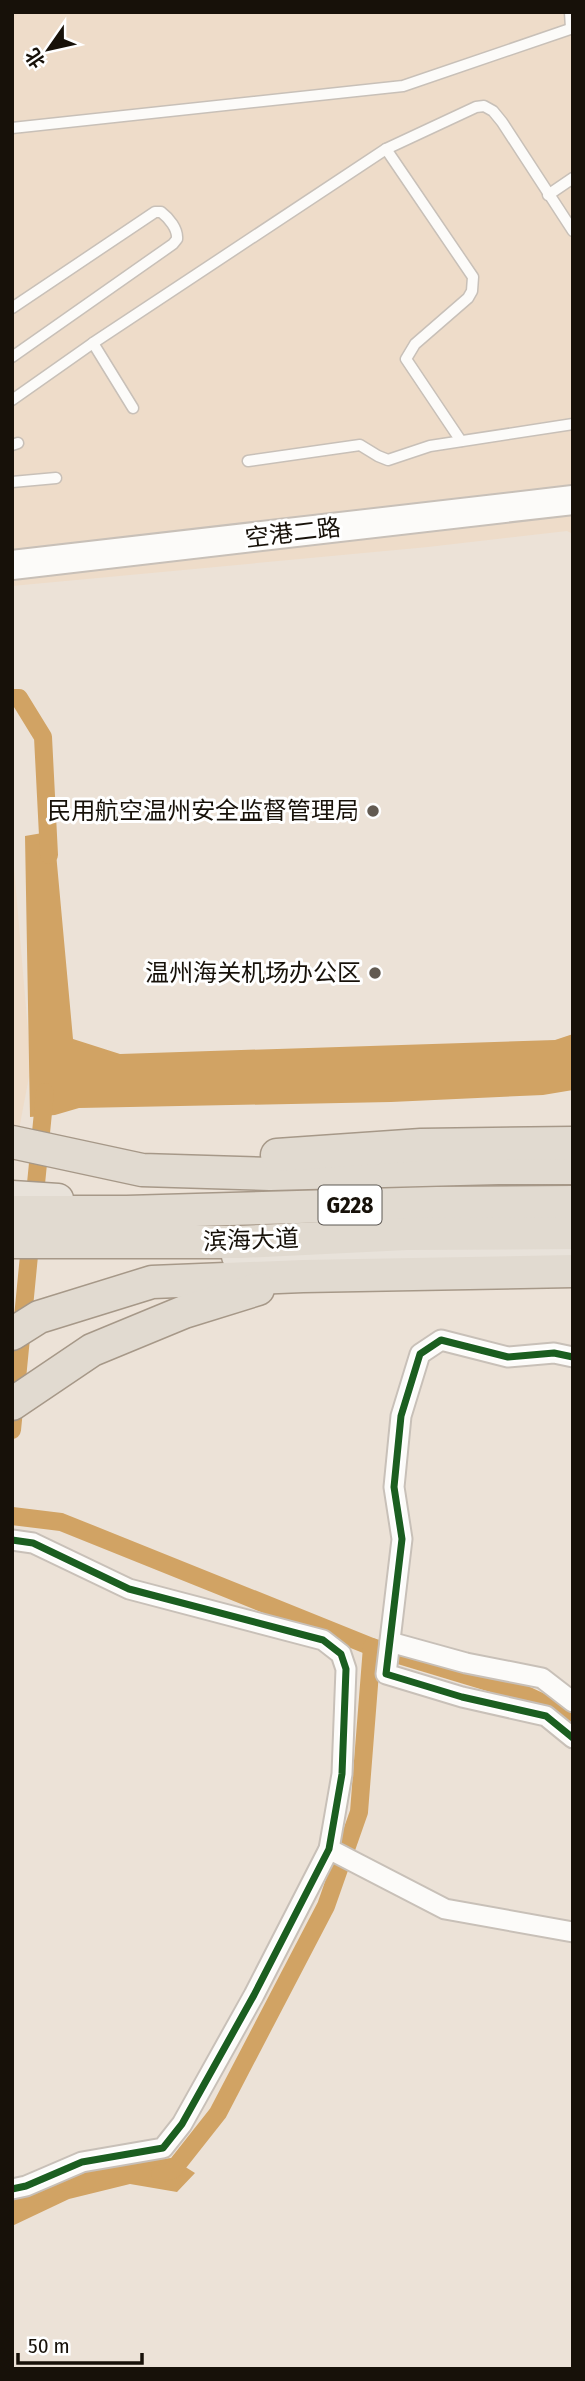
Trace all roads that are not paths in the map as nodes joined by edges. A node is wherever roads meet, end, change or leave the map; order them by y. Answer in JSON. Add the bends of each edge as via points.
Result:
{"nodes":[{"id":1,"x":570,"y":12,"type":"edge"},
{"id":2,"x":572,"y":28,"type":"edge"},
{"id":3,"x":12,"y":128,"type":"edge"},
{"id":4,"x":386,"y":149,"type":"junction"},
{"id":5,"x":573,"y":178,"type":"edge"},
{"id":6,"x":548,"y":195,"type":"junction"},
{"id":7,"x":573,"y":231,"type":"edge"},
{"id":8,"x":12,"y":308,"type":"edge"},
{"id":9,"x":93,"y":343,"type":"junction"},
{"id":10,"x":12,"y":357,"type":"edge"},
{"id":11,"x":12,"y":400,"type":"edge"},
{"id":12,"x":133,"y":408,"type":"dead end"},
{"id":13,"x":573,"y":424,"type":"edge"},
{"id":14,"x":461,"y":441,"type":"junction"},
{"id":15,"x":248,"y":461,"type":"dead end"},
{"id":16,"x":56,"y":478,"type":"dead end"},
{"id":17,"x":12,"y":482,"type":"edge"},
{"id":18,"x":573,"y":500,"type":"edge"},
{"id":19,"x":12,"y":565,"type":"edge"},
{"id":20,"x":12,"y":1142,"type":"edge"},
{"id":21,"x":573,"y":1143,"type":"edge"},
{"id":22,"x":573,"y":1168,"type":"edge"},
{"id":23,"x":142,"y":1170,"type":"junction"},
{"id":24,"x":573,"y":1188,"type":"edge"},
{"id":25,"x":12,"y":1196,"type":"edge"},
{"id":26,"x":573,"y":1202,"type":"edge"},
{"id":27,"x":12,"y":1212,"type":"edge"},
{"id":28,"x":573,"y":1233,"type":"edge"},
{"id":29,"x":12,"y":1242,"type":"edge"},
{"id":30,"x":573,"y":1255,"type":"edge"},
{"id":31,"x":12,"y":1257,"type":"edge"},
{"id":32,"x":573,"y":1271,"type":"edge"},
{"id":33,"x":303,"y":1276,"type":"junction"},
{"id":34,"x":12,"y":1334,"type":"edge"},
{"id":35,"x":573,"y":1357,"type":"edge"},
{"id":36,"x":12,"y":1404,"type":"edge"},
{"id":37,"x":12,"y":1540,"type":"edge"},
{"id":38,"x":389,"y":1648,"type":"junction"},
{"id":39,"x":573,"y":1702,"type":"edge"},
{"id":40,"x":573,"y":1738,"type":"edge"},
{"id":41,"x":329,"y":1849,"type":"junction"},
{"id":42,"x":573,"y":1932,"type":"edge"},
{"id":43,"x":12,"y":2189,"type":"edge"}],
"edges":[{"from":1,"to":2,"type":"lane"},
{"from":2,"to":3,"type":"lane","via":[[403,86]]},
{"from":4,"to":6,"type":"lane","via":[[484,106],[502,122]]},
{"from":4,"to":9,"type":"lane"},
{"from":4,"to":14,"type":"lane","via":[[473,277],[468,298],[415,344],[406,359]]},
{"from":5,"to":6,"type":"lane"},
{"from":6,"to":7,"type":"lane"},
{"from":8,"to":10,"type":"lane","via":[[155,212],[165,215],[176,230],[173,244]]},
{"from":9,"to":11,"type":"lane"},
{"from":9,"to":12,"type":"lane"},
{"from":13,"to":14,"type":"lane"},
{"from":14,"to":15,"type":"lane","via":[[388,460],[360,445]]},
{"from":16,"to":17,"type":"lane"},
{"from":18,"to":19,"type":"main road","name":"空港二路"},
{"from":20,"to":23,"type":"highway"},
{"from":21,"to":23,"type":"highway","via":[[336,1150]]},
{"from":22,"to":23,"type":"highway","via":[[270,1174]]},
{"from":24,"to":25,"type":"main road","via":[[56,1199]]},
{"from":26,"to":27,"type":"highway","name":"滨海大道","number":"G228"},
{"from":28,"to":29,"type":"highway","name":"滨海大道","number":"G228","via":[[241,1242]]},
{"from":30,"to":31,"type":"main road"},
{"from":32,"to":33,"type":"highway"},
{"from":33,"to":34,"type":"highway","via":[[152,1282],[39,1317]]},
{"from":33,"to":36,"type":"highway","via":[[184,1312],[92,1350]]},
{"from":35,"to":38,"type":"street","via":[[554,1353],[508,1357],[441,1340],[420,1354],[401,1416],[394,1487],[401,1539]]},
{"from":37,"to":41,"type":"street","via":[[33,1543],[129,1589],[323,1640],[341,1654],[346,1669],[342,1774]]},
{"from":38,"to":39,"type":"street","via":[[542,1678]]},
{"from":38,"to":40,"type":"street","via":[[386,1674],[462,1698],[545,1716]]},
{"from":41,"to":42,"type":"street","via":[[445,1909]]},
{"from":41,"to":43,"type":"street","via":[[182,2124],[163,2148],[82,2162]]}]}
